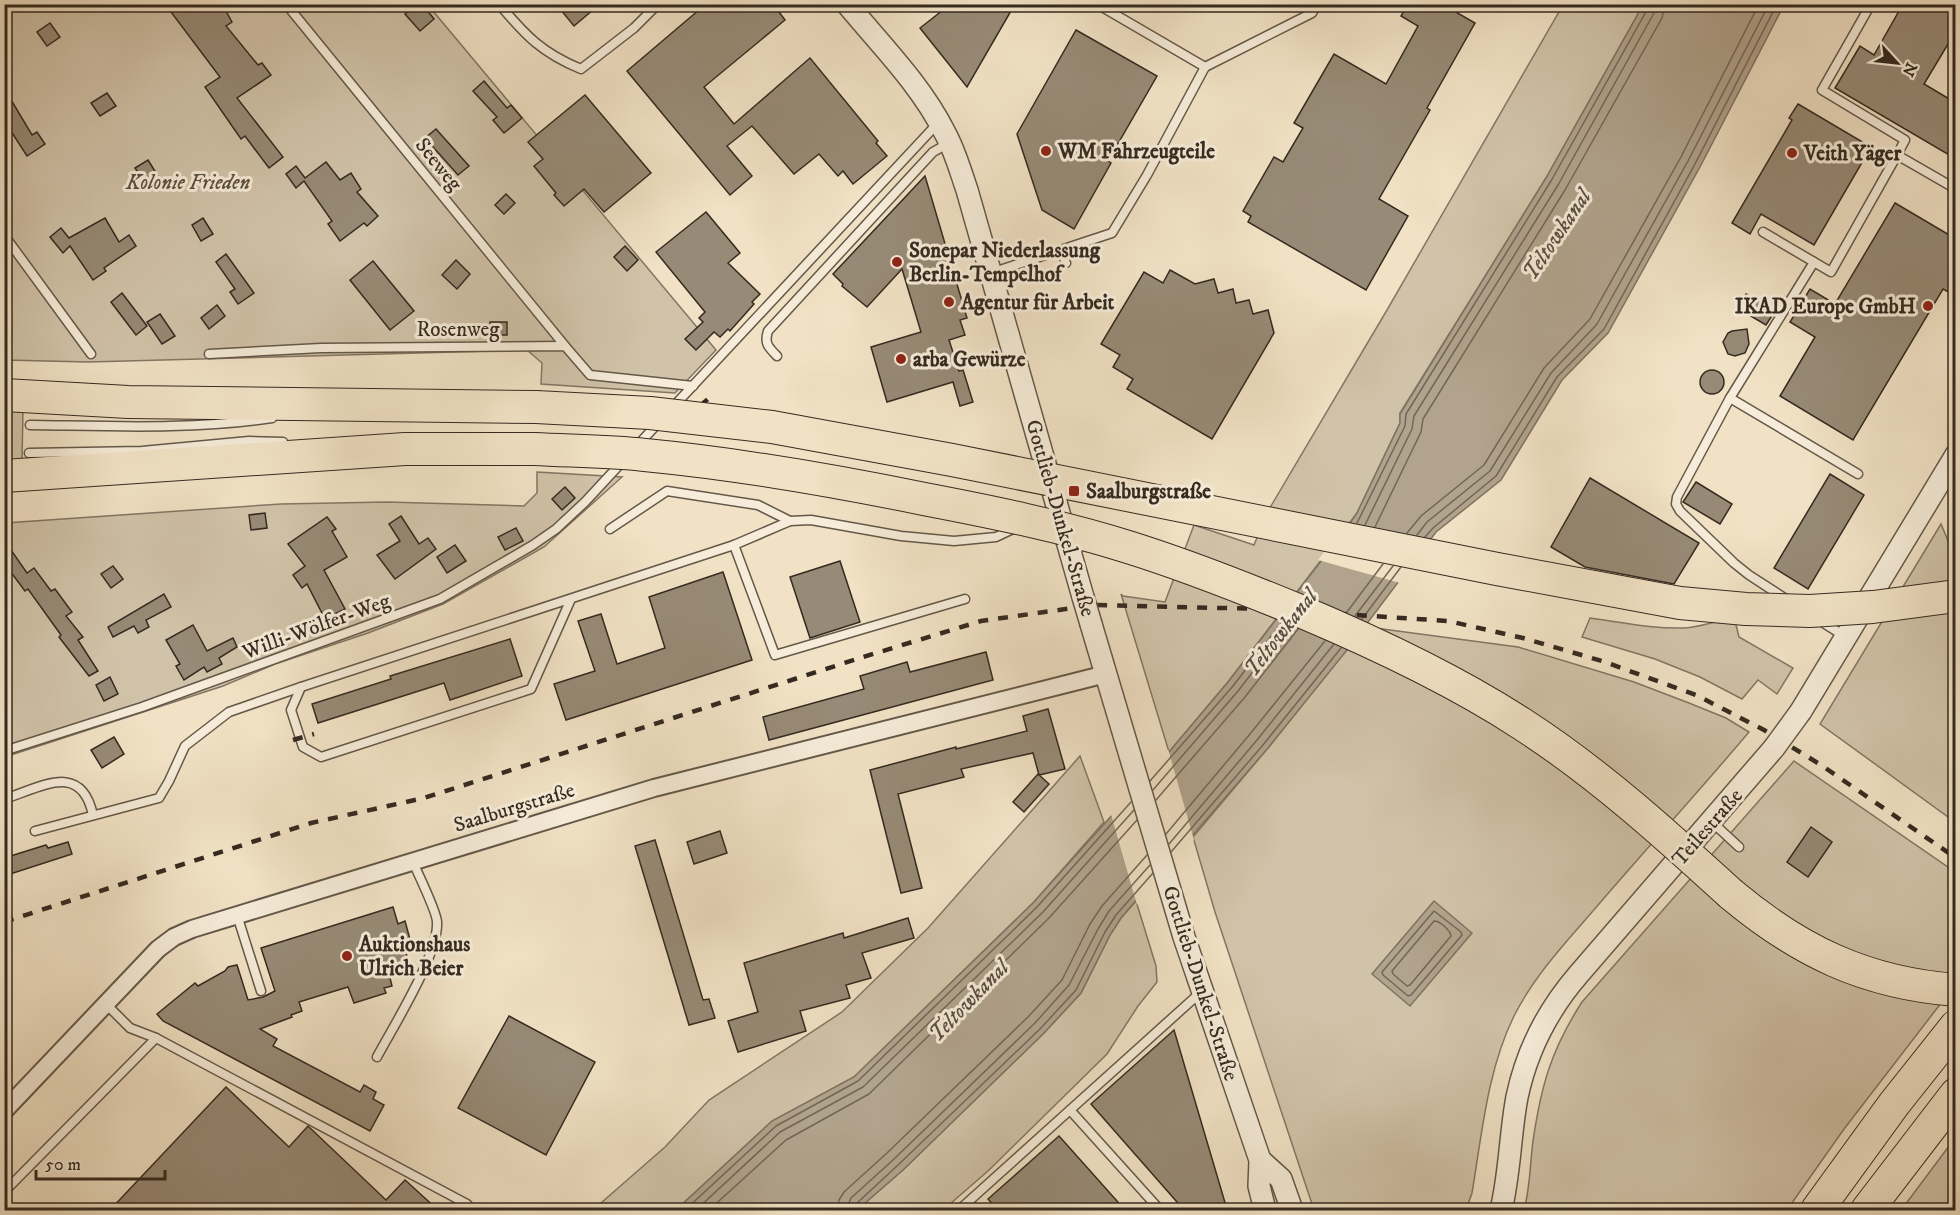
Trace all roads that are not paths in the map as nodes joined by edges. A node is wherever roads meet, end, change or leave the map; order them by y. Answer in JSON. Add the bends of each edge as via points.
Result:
{"nodes":[{"id":1,"x":286,"y":4,"type":"edge"},
{"id":2,"x":499,"y":4,"type":"edge"},
{"id":3,"x":658,"y":4,"type":"edge"},
{"id":4,"x":847,"y":4,"type":"edge"},
{"id":5,"x":1097,"y":4,"type":"edge"},
{"id":6,"x":1317,"y":4,"type":"edge"},
{"id":7,"x":1871,"y":4,"type":"edge"},
{"id":8,"x":1205,"y":67,"type":"junction"},
{"id":9,"x":939,"y":122,"type":"junction"},
{"id":10,"x":950,"y":142,"type":"junction"},
{"id":11,"x":1897,"y":155,"type":"junction"},
{"id":12,"x":1956,"y":189,"type":"edge"},
{"id":13,"x":1763,"y":232,"type":"dead end"},
{"id":14,"x":4,"y":235,"type":"edge"},
{"id":15,"x":1061,"y":251,"type":"junction"},
{"id":16,"x":1814,"y":262,"type":"junction"},
{"id":17,"x":1066,"y":263,"type":"dead end"},
{"id":18,"x":990,"y":273,"type":"junction"},
{"id":19,"x":565,"y":346,"type":"junction"},
{"id":20,"x":91,"y":354,"type":"dead end"},
{"id":21,"x":209,"y":354,"type":"dead end"},
{"id":22,"x":777,"y":356,"type":"dead end"},
{"id":23,"x":693,"y":386,"type":"junction"},
{"id":24,"x":4,"y":394,"type":"edge"},
{"id":25,"x":1730,"y":398,"type":"junction"},
{"id":26,"x":362,"y":404,"type":"junction"},
{"id":27,"x":294,"y":414,"type":"dead end"},
{"id":28,"x":283,"y":416,"type":"dead end"},
{"id":29,"x":30,"y":425,"type":"dead end"},
{"id":30,"x":297,"y":443,"type":"dead end"},
{"id":31,"x":321,"y":445,"type":"dead end"},
{"id":32,"x":405,"y":449,"type":"junction"},
{"id":33,"x":29,"y":453,"type":"dead end"},
{"id":34,"x":1956,"y":455,"type":"edge"},
{"id":35,"x":1858,"y":474,"type":"dead end"},
{"id":36,"x":4,"y":476,"type":"edge"},
{"id":37,"x":790,"y":521,"type":"junction"},
{"id":38,"x":610,"y":529,"type":"dead end"},
{"id":39,"x":1065,"y":534,"type":"junction"},
{"id":40,"x":734,"y":545,"type":"junction"},
{"id":41,"x":1956,"y":596,"type":"edge"},
{"id":42,"x":571,"y":599,"type":"junction"},
{"id":43,"x":965,"y":599,"type":"dead end"},
{"id":44,"x":1846,"y":637,"type":"junction"},
{"id":45,"x":1106,"y":674,"type":"junction"},
{"id":46,"x":301,"y":687,"type":"junction"},
{"id":47,"x":4,"y":751,"type":"edge"},
{"id":48,"x":4,"y":798,"type":"edge"},
{"id":49,"x":93,"y":815,"type":"junction"},
{"id":50,"x":1712,"y":822,"type":"junction"},
{"id":51,"x":35,"y":831,"type":"dead end"},
{"id":52,"x":1739,"y":847,"type":"dead end"},
{"id":53,"x":412,"y":862,"type":"junction"},
{"id":54,"x":237,"y":915,"type":"junction"},
{"id":55,"x":1956,"y":990,"type":"edge"},
{"id":56,"x":261,"y":991,"type":"dead end"},
{"id":57,"x":1201,"y":992,"type":"junction"},
{"id":58,"x":106,"y":1004,"type":"junction"},
{"id":59,"x":1956,"y":1026,"type":"edge"},
{"id":60,"x":156,"y":1038,"type":"junction"},
{"id":61,"x":377,"y":1057,"type":"dead end"},
{"id":62,"x":1956,"y":1094,"type":"edge"},
{"id":63,"x":1070,"y":1110,"type":"junction"},
{"id":64,"x":4,"y":1111,"type":"edge"},
{"id":65,"x":1260,"y":1160,"type":"junction"},
{"id":66,"x":4,"y":1192,"type":"edge"},
{"id":67,"x":472,"y":1210,"type":"edge"},
{"id":68,"x":959,"y":1210,"type":"edge"},
{"id":69,"x":1160,"y":1210,"type":"edge"},
{"id":70,"x":1265,"y":1210,"type":"edge"},
{"id":71,"x":1292,"y":1210,"type":"edge"},
{"id":72,"x":1501,"y":1210,"type":"edge"},
{"id":73,"x":1817,"y":1210,"type":"edge"},
{"id":74,"x":1867,"y":1210,"type":"edge"}],
"edges":[{"from":1,"to":19,"type":"lane","name":"Seeweg"},
{"from":2,"to":3,"type":"lane","via":[[539,47],[581,69]]},
{"from":4,"to":9,"type":"street","name":"Gottlieb-Dunkel-Straße","via":[[918,90]]},
{"from":5,"to":8,"type":"lane"},
{"from":6,"to":8,"type":"lane","via":[[1312,13]]},
{"from":7,"to":11,"type":"lane","via":[[1822,90],[1905,140]]},
{"from":8,"to":15,"type":"lane","via":[[1112,233]]},
{"from":9,"to":10,"type":"street","name":"Gottlieb-Dunkel-Straße"},
{"from":9,"to":23,"type":"lane","name":"Willi-Wölfer-Weg"},
{"from":10,"to":18,"type":"street","name":"Gottlieb-Dunkel-Straße"},
{"from":10,"to":22,"type":"lane","via":[[933,152],[768,331],[766,345]]},
{"from":11,"to":12,"type":"lane"},
{"from":11,"to":16,"type":"lane","via":[[1831,272]]},
{"from":13,"to":16,"type":"lane"},
{"from":14,"to":20,"type":"lane"},
{"from":15,"to":17,"type":"lane"},
{"from":15,"to":18,"type":"lane"},
{"from":16,"to":25,"type":"lane"},
{"from":18,"to":39,"type":"street","name":"Gottlieb-Dunkel-Straße"},
{"from":19,"to":21,"type":"lane","name":"Rosenweg","via":[[321,348]]},
{"from":19,"to":23,"type":"lane","via":[[590,375]]},
{"from":23,"to":47,"type":"lane","name":"Willi-Wölfer-Weg","via":[[556,529],[440,599],[142,707]]},
{"from":24,"to":26,"type":"highway","via":[[128,402]]},
{"from":25,"to":35,"type":"lane"},
{"from":25,"to":44,"type":"lane","via":[[1676,504],[1749,575]]},
{"from":26,"to":27,"type":"lane"},
{"from":26,"to":41,"type":"highway","bridge":true,"via":[[650,413],[783,429],[1680,603],[1810,611]]},
{"from":28,"to":29,"type":"lane","via":[[137,426]]},
{"from":30,"to":33,"type":"lane","via":[[249,441],[142,451]]},
{"from":31,"to":32,"type":"lane"},
{"from":32,"to":36,"type":"highway"},
{"from":32,"to":55,"type":"highway","bridge":true,"via":[[643,454],[766,470],[1028,520],[1178,563],[1367,640],[1520,722],[1631,804],[1754,913],[1812,951],[1887,979]]},
{"from":34,"to":44,"type":"street","name":"Teilestraße"},
{"from":37,"to":38,"type":"lane","via":[[758,505],[667,491]]},
{"from":37,"to":39,"type":"lane","via":[[811,520],[954,541],[996,537],[1019,526]]},
{"from":37,"to":40,"type":"lane"},
{"from":39,"to":45,"type":"street","name":"Gottlieb-Dunkel-Straße","bridge":true},
{"from":40,"to":42,"type":"lane"},
{"from":40,"to":43,"type":"lane","via":[[775,655]]},
{"from":42,"to":46,"type":"lane"},
{"from":42,"to":46,"type":"lane","via":[[531,689],[321,757],[303,747],[291,710]]},
{"from":44,"to":50,"type":"street","name":"Teilestraße","bridge":true,"via":[[1801,711]]},
{"from":45,"to":53,"type":"street","name":"Saalburgstraße","via":[[654,788]]},
{"from":45,"to":57,"type":"street","name":"Gottlieb-Dunkel-Straße"},
{"from":46,"to":49,"type":"lane","via":[[229,712],[185,746],[159,798]]},
{"from":48,"to":49,"type":"lane","via":[[68,781],[84,790]]},
{"from":49,"to":51,"type":"lane"},
{"from":50,"to":52,"type":"lane"},
{"from":50,"to":72,"type":"street","name":"Teilestraße","via":[[1564,992],[1540,1028],[1517,1098]]},
{"from":53,"to":54,"type":"street","name":"Saalburgstraße"},
{"from":53,"to":61,"type":"lane","via":[[437,921],[434,941],[426,965]]},
{"from":54,"to":56,"type":"lane"},
{"from":54,"to":58,"type":"street","name":"Saalburgstraße","via":[[174,937]]},
{"from":57,"to":63,"type":"lane"},
{"from":57,"to":65,"type":"street","name":"Gottlieb-Dunkel-Straße"},
{"from":58,"to":60,"type":"lane","via":[[130,1028]]},
{"from":58,"to":64,"type":"street","name":"Saalburgstraße"},
{"from":59,"to":73,"type":"highway"},
{"from":60,"to":66,"type":"lane"},
{"from":60,"to":67,"type":"lane"},
{"from":62,"to":74,"type":"highway"},
{"from":63,"to":68,"type":"lane"},
{"from":63,"to":69,"type":"lane"},
{"from":65,"to":70,"type":"street","name":"Gottlieb-Dunkel-Straße","via":[[1258,1186]]},
{"from":65,"to":71,"type":"street","name":"Gottlieb-Dunkel-Straße","via":[[1281,1179]]}]}
